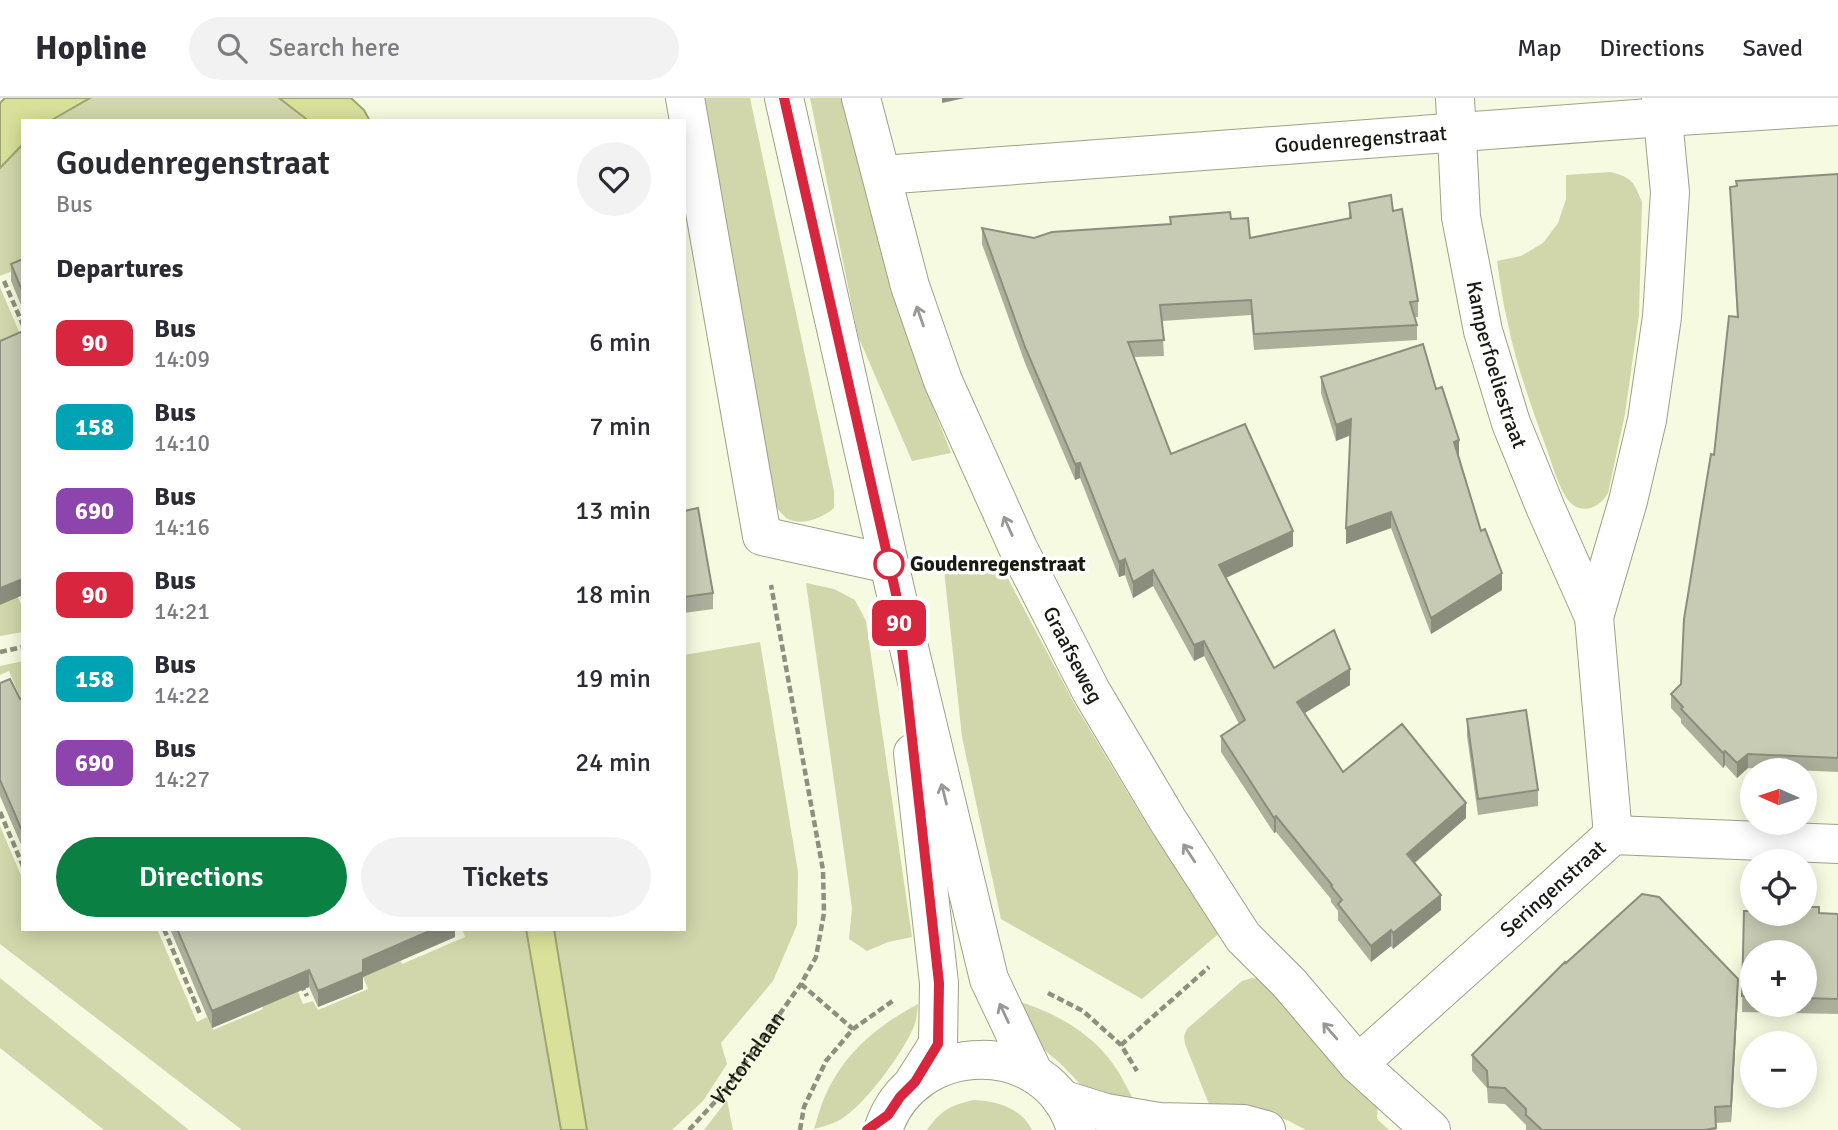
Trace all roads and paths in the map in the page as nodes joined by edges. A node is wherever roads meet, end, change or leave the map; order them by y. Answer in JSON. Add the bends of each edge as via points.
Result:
{"nodes":[{"id":1,"x":685,"y":98,"type":"edge"},
{"id":2,"x":784,"y":98,"type":"edge"},
{"id":3,"x":861,"y":98,"type":"edge"},
{"id":4,"x":1838,"y":106,"type":"edge"},
{"id":5,"x":1662,"y":107,"type":"edge"},
{"id":6,"x":1455,"y":116,"type":"edge"},
{"id":7,"x":882,"y":176,"type":"junction"},
{"id":8,"x":4,"y":281,"type":"dead end"},
{"id":9,"x":21,"y":320,"type":"edge"},
{"id":10,"x":762,"y":536,"type":"junction"},
{"id":11,"x":892,"y":579,"type":"junction"},
{"id":12,"x":1594,"y":617,"type":"junction"},
{"id":13,"x":21,"y":647,"type":"edge"},
{"id":14,"x":0,"y":652,"type":"edge"},
{"id":15,"x":0,"y":812,"type":"edge"},
{"id":16,"x":1613,"y":835,"type":"junction"},
{"id":17,"x":1838,"y":844,"type":"edge"},
{"id":18,"x":21,"y":861,"type":"edge"},
{"id":19,"x":164,"y":931,"type":"edge"},
{"id":20,"x":1242,"y":937,"type":"junction"},
{"id":21,"x":297,"y":974,"type":"edge"},
{"id":22,"x":801,"y":984,"type":"junction"},
{"id":23,"x":307,"y":996,"type":"edge"},
{"id":24,"x":200,"y":1014,"type":"edge"},
{"id":25,"x":1121,"y":1045,"type":"dead end"},
{"id":26,"x":1359,"y":1064,"type":"junction"},
{"id":27,"x":915,"y":1082,"type":"junction"},
{"id":28,"x":1057,"y":1101,"type":"edge"},
{"id":29,"x":879,"y":1125,"type":"edge"},
{"id":30,"x":689,"y":1130,"type":"edge"},
{"id":31,"x":800,"y":1130,"type":"edge"},
{"id":32,"x":1266,"y":1130,"type":"edge"},
{"id":33,"x":1431,"y":1130,"type":"edge"}],
"edges":[{"from":1,"to":10,"type":"street"},
{"from":2,"to":11,"type":"street"},
{"from":3,"to":7,"type":"street","name":"Graafseweg"},
{"from":4,"to":5,"type":"street","name":"Goudenregenstraat"},
{"from":5,"to":6,"type":"street","name":"Goudenregenstraat"},
{"from":5,"to":12,"type":"street","name":"Kamperfoeliestraat","via":[[1670,192],[1662,317],[1647,420]]},
{"from":6,"to":7,"type":"street","name":"Goudenregenstraat"},
{"from":6,"to":12,"type":"street","name":"Kamperfoeliestraat","via":[[1461,217],[1483,331],[1511,423]]},
{"from":20,"to":7,"type":"street","name":"Graafseweg","one_way":true,"via":[[1091,691],[1018,548],[943,382],[910,286]]},
{"from":8,"to":9,"type":"path"},
{"from":10,"to":11,"type":"street"},
{"from":10,"to":22,"type":"path","name":"Victorialaan","via":[[823,870],[824,913],[816,957]]},
{"from":11,"to":27,"type":"street","via":[[939,983],[938,1044]]},
{"from":28,"to":11,"type":"street","one_way":true,"via":[[989,979]]},
{"from":12,"to":16,"type":"street","name":"Kamperfoeliestraat"},
{"from":13,"to":14,"type":"path"},
{"from":15,"to":18,"type":"path"},
{"from":16,"to":17,"type":"street","name":"Seringenstraat"},
{"from":16,"to":26,"type":"street","name":"Seringenstraat"},
{"from":19,"to":24,"type":"path"},
{"from":20,"to":25,"type":"path"},
{"from":26,"to":20,"type":"street","name":"Graafseweg","one_way":true},
{"from":21,"to":23,"type":"path"},
{"from":22,"to":30,"type":"path","name":"Victorialaan","via":[[725,1091]]},
{"from":22,"to":31,"type":"path","via":[[853,1029],[826,1061],[804,1107]]},
{"from":26,"to":33,"type":"street","name":"Graafseweg"},
{"from":27,"to":28,"type":"street","via":[[941,1066],[972,1059],[1005,1062]]},
{"from":27,"to":29,"type":"street"},
{"from":28,"to":32,"type":"street","via":[[1158,1122],[1244,1124]]}]}
